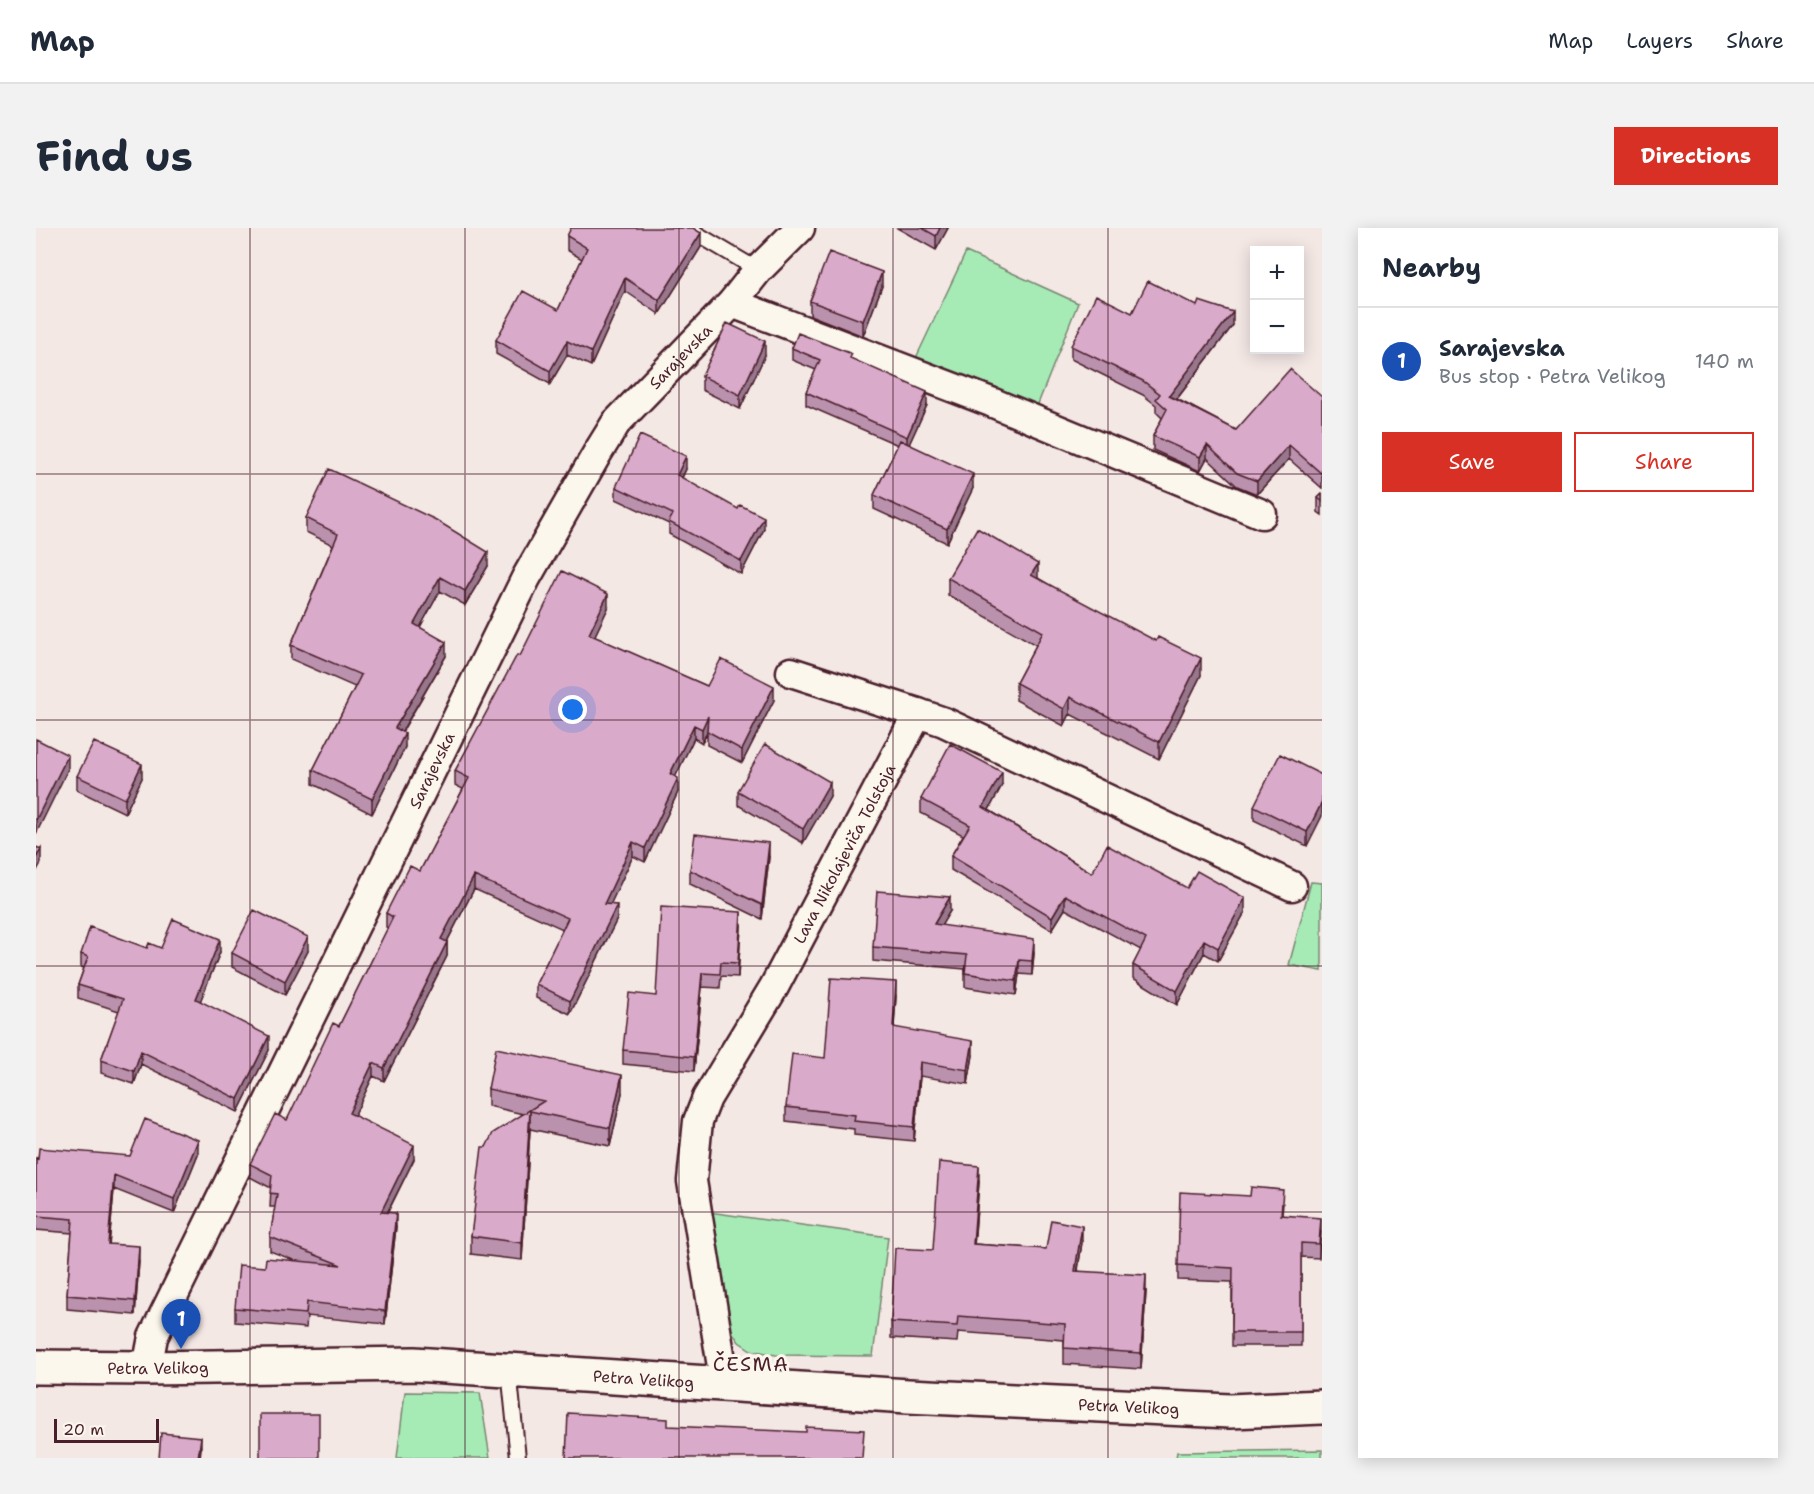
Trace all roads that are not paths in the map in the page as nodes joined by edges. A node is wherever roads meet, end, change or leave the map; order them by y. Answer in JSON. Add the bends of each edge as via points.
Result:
{"nodes":[{"id":1,"x":687,"y":228,"type":"edge"},
{"id":2,"x":800,"y":228,"type":"edge"},
{"id":3,"x":758,"y":270,"type":"junction"},
{"id":4,"x":732,"y":303,"type":"junction"},
{"id":5,"x":1262,"y":514,"type":"dead end"},
{"id":6,"x":791,"y":672,"type":"dead end"},
{"id":7,"x":918,"y":712,"type":"junction"},
{"id":8,"x":1292,"y":886,"type":"dead end"},
{"id":9,"x":36,"y":1366,"type":"edge"},
{"id":10,"x":147,"y":1368,"type":"junction"},
{"id":11,"x":509,"y":1370,"type":"junction"},
{"id":12,"x":725,"y":1385,"type":"junction"},
{"id":13,"x":1322,"y":1407,"type":"edge"},
{"id":14,"x":518,"y":1458,"type":"edge"}],
"edges":[{"from":1,"to":3,"type":"lane"},
{"from":2,"to":3,"type":"street","name":"Sarajevska"},
{"from":3,"to":4,"type":"street","name":"Sarajevska"},
{"from":4,"to":5,"type":"street","via":[[991,402]]},
{"from":4,"to":10,"type":"street","name":"Sarajevska","via":[[616,423],[526,578],[153,1337]]},
{"from":6,"to":7,"type":"street"},
{"from":7,"to":8,"type":"street"},
{"from":7,"to":12,"type":"street","name":"Lava Nikolajeviča Tolstoja","via":[[774,987],[707,1098],[698,1122],[692,1181]]},
{"from":9,"to":10,"type":"street","name":"Petra Velikog"},
{"from":10,"to":11,"type":"street","name":"Petra Velikog","via":[[414,1364]]},
{"from":11,"to":12,"type":"street","name":"Petra Velikog"},
{"from":11,"to":14,"type":"lane"},
{"from":12,"to":13,"type":"street","name":"Petra Velikog","via":[[1230,1411]]}]}
